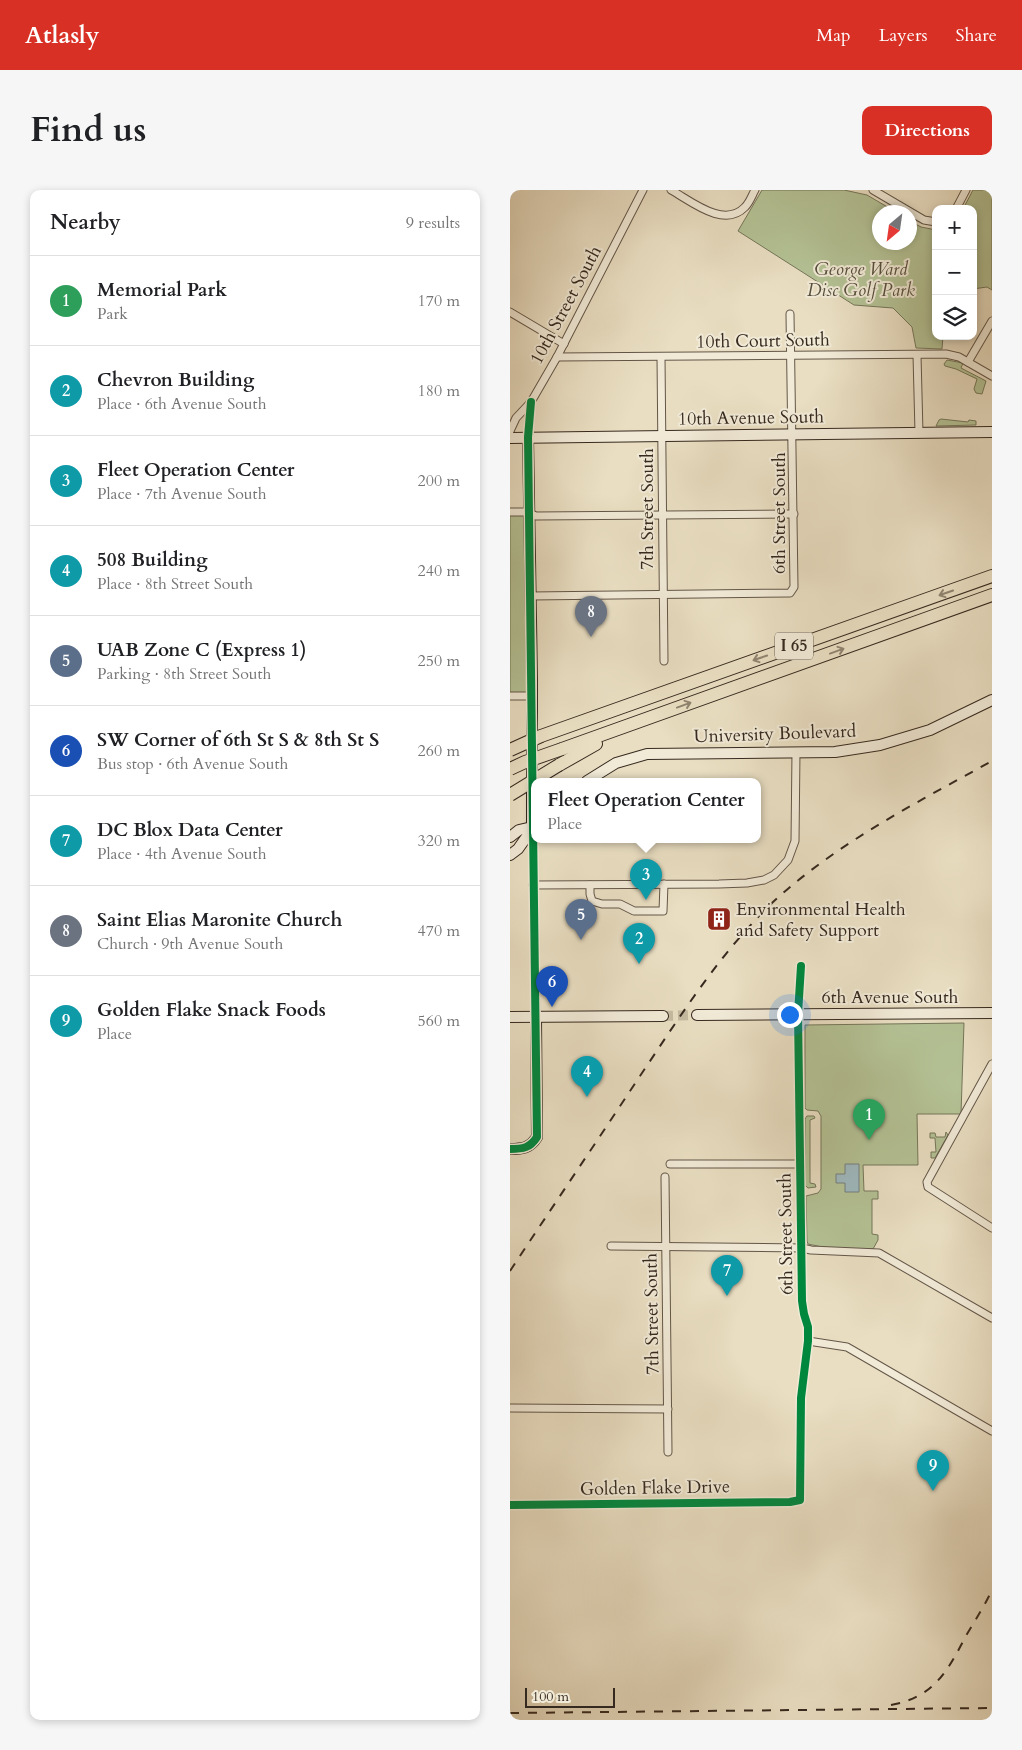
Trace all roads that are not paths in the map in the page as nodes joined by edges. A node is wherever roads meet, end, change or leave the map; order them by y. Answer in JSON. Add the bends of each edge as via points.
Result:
{"nodes":[{"id":1,"x":643,"y":190,"type":"edge"},
{"id":2,"x":671,"y":190,"type":"edge"},
{"id":3,"x":755,"y":190,"type":"edge"},
{"id":4,"x":873,"y":190,"type":"edge"},
{"id":5,"x":966,"y":190,"type":"edge"},
{"id":6,"x":958,"y":205,"type":"edge"},
{"id":7,"x":932,"y":221,"type":"edge"},
{"id":8,"x":510,"y":312,"type":"edge"},
{"id":9,"x":790,"y":314,"type":"dead end"},
{"id":10,"x":992,"y":321,"type":"edge"},
{"id":11,"x":564,"y":344,"type":"junction"},
{"id":12,"x":917,"y":355,"type":"junction"},
{"id":13,"x":791,"y":356,"type":"junction"},
{"id":14,"x":557,"y":357,"type":"junction"},
{"id":15,"x":661,"y":357,"type":"junction"},
{"id":16,"x":968,"y":362,"type":"junction"},
{"id":17,"x":992,"y":376,"type":"edge"},
{"id":18,"x":530,"y":402,"type":"junction"},
{"id":19,"x":510,"y":431,"type":"edge"},
{"id":20,"x":992,"y":432,"type":"edge"},
{"id":21,"x":919,"y":433,"type":"junction"},
{"id":22,"x":792,"y":434,"type":"junction"},
{"id":23,"x":662,"y":436,"type":"junction"},
{"id":24,"x":528,"y":437,"type":"junction"},
{"id":25,"x":510,"y":438,"type":"edge"},
{"id":26,"x":510,"y":512,"type":"edge"},
{"id":27,"x":530,"y":513,"type":"junction"},
{"id":28,"x":794,"y":514,"type":"junction"},
{"id":29,"x":662,"y":516,"type":"junction"},
{"id":30,"x":992,"y":576,"type":"edge"},
{"id":31,"x":663,"y":595,"type":"junction"},
{"id":32,"x":992,"y":595,"type":"edge"},
{"id":33,"x":531,"y":596,"type":"junction"},
{"id":34,"x":664,"y":661,"type":"dead end"},
{"id":35,"x":510,"y":696,"type":"edge"},
{"id":36,"x":532,"y":696,"type":"junction"},
{"id":37,"x":992,"y":700,"type":"edge"},
{"id":38,"x":660,"y":714,"type":"junction"},
{"id":39,"x":541,"y":736,"type":"junction"},
{"id":40,"x":510,"y":746,"type":"edge"},
{"id":41,"x":510,"y":750,"type":"edge"},
{"id":42,"x":796,"y":752,"type":"junction"},
{"id":43,"x":510,"y":769,"type":"edge"},
{"id":44,"x":533,"y":778,"type":"edge"},
{"id":45,"x":537,"y":778,"type":"edge"},
{"id":46,"x":592,"y":778,"type":"edge"},
{"id":47,"x":531,"y":782,"type":"edge"},
{"id":48,"x":510,"y":795,"type":"edge"},
{"id":49,"x":531,"y":827,"type":"edge"},
{"id":50,"x":531,"y":830,"type":"edge"},
{"id":51,"x":510,"y":837,"type":"edge"},
{"id":52,"x":534,"y":843,"type":"edge"},
{"id":53,"x":510,"y":855,"type":"edge"},
{"id":54,"x":664,"y":884,"type":"junction"},
{"id":55,"x":534,"y":885,"type":"junction"},
{"id":56,"x":590,"y":885,"type":"junction"},
{"id":57,"x":801,"y":966,"type":"dead end"},
{"id":58,"x":992,"y":1013,"type":"edge"},
{"id":59,"x":798,"y":1014,"type":"junction"},
{"id":60,"x":698,"y":1015,"type":"tunnel mouth"},
{"id":61,"x":663,"y":1016,"type":"tunnel mouth"},
{"id":62,"x":510,"y":1017,"type":"edge"},
{"id":63,"x":536,"y":1017,"type":"junction"},
{"id":64,"x":992,"y":1064,"type":"edge"},
{"id":65,"x":510,"y":1149,"type":"edge"},
{"id":66,"x":670,"y":1164,"type":"dead end"},
{"id":67,"x":800,"y":1164,"type":"junction"},
{"id":68,"x":664,"y":1177,"type":"dead end"},
{"id":69,"x":992,"y":1228,"type":"edge"},
{"id":70,"x":611,"y":1246,"type":"dead end"},
{"id":71,"x":666,"y":1247,"type":"junction"},
{"id":72,"x":802,"y":1248,"type":"junction"},
{"id":73,"x":992,"y":1318,"type":"edge"},
{"id":74,"x":808,"y":1341,"type":"junction"},
{"id":75,"x":510,"y":1408,"type":"edge"},
{"id":76,"x":668,"y":1409,"type":"junction"},
{"id":77,"x":992,"y":1431,"type":"edge"},
{"id":78,"x":668,"y":1452,"type":"dead end"},
{"id":79,"x":800,"y":1500,"type":"joint"},
{"id":80,"x":510,"y":1505,"type":"edge"}],
"edges":[{"from":1,"to":11,"type":"street","name":"10th Street South"},
{"from":2,"to":3,"type":"street","via":[[723,215],[746,206]]},
{"from":4,"to":7,"type":"street","via":[[924,220]]},
{"from":5,"to":6,"type":"street"},
{"from":8,"to":11,"type":"street"},
{"from":9,"to":13,"type":"street","name":"6th Street South"},
{"from":10,"to":16,"type":"street"},
{"from":11,"to":14,"type":"street","name":"10th Street South"},
{"from":12,"to":13,"type":"street","name":"10th Court South"},
{"from":12,"to":16,"type":"street","name":"10th Court South","via":[[946,354]]},
{"from":12,"to":21,"type":"street"},
{"from":13,"to":15,"type":"street","name":"10th Court South"},
{"from":13,"to":22,"type":"street","name":"6th Street South"},
{"from":14,"to":15,"type":"street","name":"10th Court South"},
{"from":14,"to":18,"type":"street","name":"10th Street South"},
{"from":15,"to":23,"type":"street","name":"7th Street South"},
{"from":16,"to":17,"type":"street","name":"10th Court South"},
{"from":18,"to":19,"type":"street","name":"10th Street South"},
{"from":18,"to":24,"type":"street"},
{"from":20,"to":21,"type":"street","name":"10th Avenue South"},
{"from":21,"to":22,"type":"street","name":"10th Avenue South"},
{"from":22,"to":23,"type":"street","name":"10th Avenue South"},
{"from":22,"to":28,"type":"street","name":"6th Street South"},
{"from":23,"to":24,"type":"street","name":"10th Avenue South"},
{"from":23,"to":29,"type":"street","name":"7th Street South"},
{"from":24,"to":25,"type":"street","name":"10th Avenue South"},
{"from":24,"to":27,"type":"street"},
{"from":26,"to":27,"type":"street"},
{"from":27,"to":29,"type":"street","via":[[536,516]]},
{"from":27,"to":33,"type":"street"},
{"from":28,"to":29,"type":"street"},
{"from":28,"to":31,"type":"street","name":"6th Street South","via":[[794,587],[790,593]]},
{"from":29,"to":31,"type":"street","name":"7th Street South"},
{"from":30,"to":39,"type":"highway","number":"I 65","one_way":true},
{"from":31,"to":33,"type":"street"},
{"from":31,"to":34,"type":"street","name":"7th Street South"},
{"from":38,"to":32,"type":"highway","number":"I 65","one_way":true},
{"from":33,"to":36,"type":"street"},
{"from":35,"to":36,"type":"street"},
{"from":36,"to":44,"type":"street"},
{"from":37,"to":42,"type":"street","name":"University Boulevard","via":[[930,730],[880,745],[834,752]]},
{"from":38,"to":43,"type":"highway","number":"I 65","bridge":true},
{"from":38,"to":45,"type":"highway","bridge":true,"via":[[584,750]]},
{"from":39,"to":40,"type":"highway","bridge":true},
{"from":39,"to":41,"type":"highway","number":"I 65","bridge":true},
{"from":42,"to":46,"type":"street","name":"University Boulevard","via":[[647,754],[616,763]]},
{"from":42,"to":54,"type":"street","via":[[796,841],[788,860],[774,875],[747,883]]},
{"from":47,"to":48,"type":"highway","bridge":true},
{"from":49,"to":51,"type":"street"},
{"from":50,"to":53,"type":"street"},
{"from":52,"to":55,"type":"street"},
{"from":54,"to":56,"type":"street"},
{"from":54,"to":56,"type":"street","via":[[663,911],[634,911],[620,904],[592,901]]},
{"from":55,"to":56,"type":"street"},
{"from":55,"to":63,"type":"street"},
{"from":57,"to":59,"type":"street","name":"6th Street South"},
{"from":58,"to":59,"type":"street","name":"6th Avenue South"},
{"from":59,"to":60,"type":"street","name":"6th Avenue South"},
{"from":59,"to":67,"type":"street","name":"6th Street South"},
{"from":61,"to":63,"type":"street"},
{"from":62,"to":63,"type":"street"},
{"from":63,"to":65,"type":"street","via":[[537,1137],[529,1147]]},
{"from":64,"to":69,"type":"street","via":[[927,1182],[928,1187]]},
{"from":66,"to":67,"type":"street"},
{"from":67,"to":72,"type":"street","name":"6th Street South"},
{"from":68,"to":71,"type":"street","name":"7th Street South"},
{"from":70,"to":71,"type":"street"},
{"from":71,"to":72,"type":"street"},
{"from":71,"to":76,"type":"street","name":"7th Street South"},
{"from":72,"to":73,"type":"street","via":[[879,1253]]},
{"from":72,"to":74,"type":"street","name":"6th Street South","via":[[802,1301]]},
{"from":74,"to":77,"type":"street","via":[[847,1347]]},
{"from":74,"to":79,"type":"street","name":"6th Street South","via":[[801,1398]]},
{"from":75,"to":76,"type":"street"},
{"from":76,"to":78,"type":"street","name":"7th Street South"},
{"from":79,"to":80,"type":"street","name":"Golden Flake Drive"}]}
